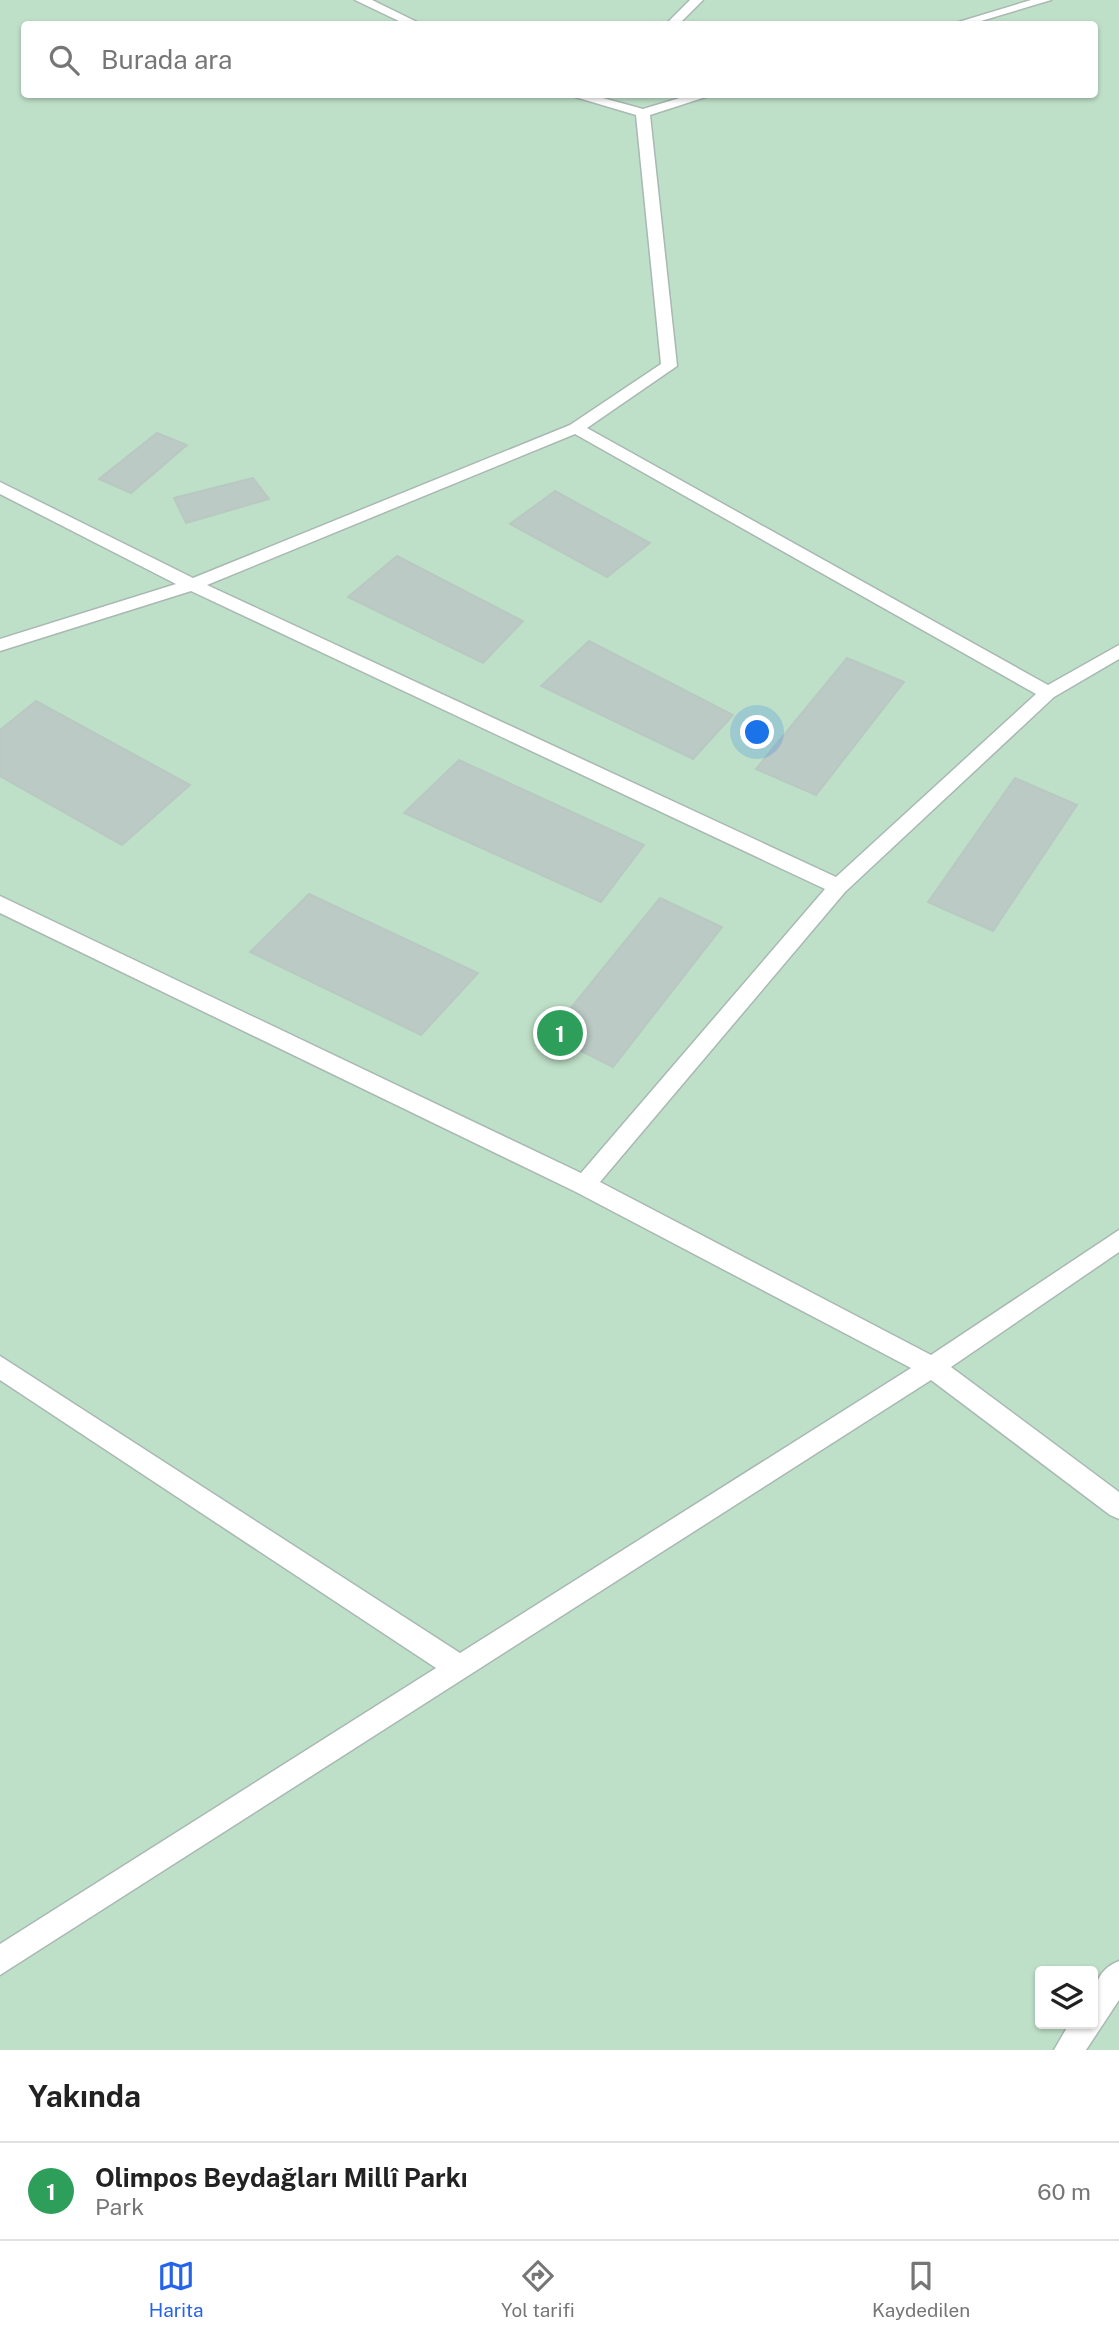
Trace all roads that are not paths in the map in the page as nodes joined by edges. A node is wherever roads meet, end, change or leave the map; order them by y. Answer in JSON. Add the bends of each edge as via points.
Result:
{"nodes":[{"id":1,"x":361,"y":0,"type":"edge"},
{"id":2,"x":697,"y":0,"type":"edge"},
{"id":3,"x":1045,"y":0,"type":"edge"},
{"id":4,"x":408,"y":21,"type":"edge"},
{"id":5,"x":675,"y":21,"type":"edge"},
{"id":6,"x":969,"y":21,"type":"edge"},
{"id":7,"x":586,"y":98,"type":"edge"},
{"id":8,"x":695,"y":98,"type":"edge"},
{"id":9,"x":643,"y":113,"type":"junction"},
{"id":10,"x":576,"y":428,"type":"junction"},
{"id":11,"x":0,"y":487,"type":"edge"},
{"id":12,"x":192,"y":585,"type":"junction"},
{"id":13,"x":0,"y":645,"type":"edge"},
{"id":14,"x":1119,"y":651,"type":"edge"},
{"id":15,"x":1048,"y":693,"type":"junction"},
{"id":16,"x":838,"y":887,"type":"junction"},
{"id":17,"x":0,"y":904,"type":"edge"},
{"id":18,"x":584,"y":1185,"type":"junction"},
{"id":19,"x":1119,"y":1240,"type":"edge"},
{"id":20,"x":0,"y":1367,"type":"edge"},
{"id":21,"x":932,"y":1367,"type":"junction"},
{"id":22,"x":1119,"y":1507,"type":"edge"},
{"id":23,"x":459,"y":1668,"type":"junction"},
{"id":24,"x":0,"y":1961,"type":"edge"},
{"id":25,"x":1119,"y":1975,"type":"edge"},
{"id":26,"x":1098,"y":2006,"type":"edge"},
{"id":27,"x":1083,"y":2029,"type":"edge"},
{"id":28,"x":1069,"y":2050,"type":"edge"}],
"edges":[{"from":1,"to":4,"type":"street"},
{"from":2,"to":5,"type":"street"},
{"from":3,"to":6,"type":"street"},
{"from":7,"to":9,"type":"street"},
{"from":8,"to":9,"type":"street"},
{"from":9,"to":10,"type":"street","via":[[669,366]]},
{"from":10,"to":12,"type":"street"},
{"from":10,"to":15,"type":"street"},
{"from":11,"to":12,"type":"street"},
{"from":12,"to":13,"type":"street"},
{"from":12,"to":16,"type":"street"},
{"from":14,"to":15,"type":"street"},
{"from":15,"to":16,"type":"street"},
{"from":16,"to":18,"type":"street"},
{"from":17,"to":18,"type":"street"},
{"from":18,"to":21,"type":"street"},
{"from":19,"to":21,"type":"street"},
{"from":20,"to":23,"type":"street"},
{"from":21,"to":22,"type":"street"},
{"from":21,"to":23,"type":"street"},
{"from":23,"to":24,"type":"street"},
{"from":25,"to":26,"type":"street"},
{"from":27,"to":28,"type":"street"}]}
